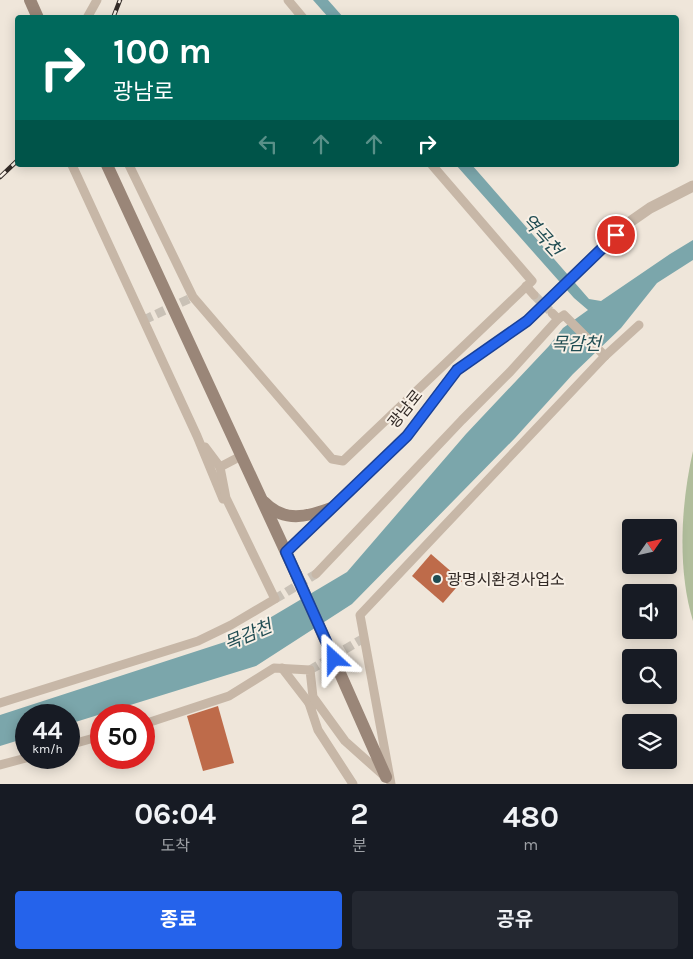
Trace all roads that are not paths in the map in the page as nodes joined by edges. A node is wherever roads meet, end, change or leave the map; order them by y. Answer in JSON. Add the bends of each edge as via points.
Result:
{"nodes":[{"id":1,"x":30,"y":0,"type":"edge"},
{"id":2,"x":97,"y":0,"type":"edge"},
{"id":3,"x":288,"y":0,"type":"edge"},
{"id":4,"x":37,"y":15,"type":"edge"},
{"id":5,"x":89,"y":15,"type":"edge"},
{"id":6,"x":300,"y":15,"type":"edge"},
{"id":7,"x":73,"y":167,"type":"edge"},
{"id":8,"x":108,"y":167,"type":"edge"},
{"id":9,"x":130,"y":167,"type":"edge"},
{"id":10,"x":434,"y":167,"type":"edge"},
{"id":11,"x":693,"y":186,"type":"edge"},
{"id":12,"x":526,"y":286,"type":"junction"},
{"id":13,"x":534,"y":295,"type":"tunnel mouth"},
{"id":14,"x":639,"y":325,"type":"dead end"},
{"id":15,"x":605,"y":356,"type":"junction"},
{"id":16,"x":197,"y":436,"type":"junction"},
{"id":17,"x":241,"y":456,"type":"junction"},
{"id":18,"x":220,"y":468,"type":"junction"},
{"id":19,"x":261,"y":499,"type":"junction"},
{"id":20,"x":331,"y":508,"type":"junction"},
{"id":21,"x":233,"y":513,"type":"junction"},
{"id":22,"x":286,"y":552,"type":"junction"},
{"id":23,"x":316,"y":574,"type":"tunnel mouth"},
{"id":24,"x":282,"y":668,"type":"junction"},
{"id":25,"x":0,"y":703,"type":"edge"},
{"id":26,"x":309,"y":703,"type":"junction"},
{"id":27,"x":319,"y":706,"type":"junction"},
{"id":28,"x":155,"y":720,"type":"edge"},
{"id":29,"x":15,"y":761,"type":"edge"},
{"id":30,"x":0,"y":765,"type":"edge"},
{"id":31,"x":389,"y":782,"type":"edge"},
{"id":32,"x":353,"y":784,"type":"edge"}],
"edges":[{"from":1,"to":4,"type":"main road"},
{"from":2,"to":5,"type":"street"},
{"from":3,"to":6,"type":"street"},
{"from":7,"to":16,"type":"street"},
{"from":8,"to":17,"type":"main road"},
{"from":9,"to":12,"type":"street","via":[[192,297],[332,459],[343,461]]},
{"from":10,"to":12,"type":"street","via":[[532,281]]},
{"from":11,"to":20,"type":"street","name":"광남로","via":[[638,216],[527,321],[457,370],[407,436]]},
{"from":12,"to":13,"type":"street"},
{"from":14,"to":15,"type":"street"},
{"from":15,"to":23,"type":"street","via":[[558,316],[510,372]]},
{"from":15,"to":31,"type":"street","via":[[360,615]]},
{"from":16,"to":18,"type":"street"},
{"from":16,"to":21,"type":"street","via":[[222,498]]},
{"from":17,"to":18,"type":"street"},
{"from":17,"to":19,"type":"main road"},
{"from":18,"to":21,"type":"street","via":[[226,498]]},
{"from":19,"to":20,"type":"main road","via":[[275,512],[291,516],[308,516]]},
{"from":19,"to":22,"type":"main road"},
{"from":20,"to":22,"type":"street","name":"광남로"},
{"from":21,"to":25,"type":"street","via":[[274,599],[198,641]]},
{"from":22,"to":31,"type":"main road","bridge":true},
{"from":24,"to":26,"type":"street"},
{"from":24,"to":27,"type":"street","via":[[310,670],[313,697]]},
{"from":24,"to":28,"type":"street","via":[[274,668],[228,696]]},
{"from":26,"to":27,"type":"street"},
{"from":26,"to":32,"type":"street","via":[[318,730]]},
{"from":27,"to":31,"type":"street","via":[[344,741]]},
{"from":29,"to":30,"type":"street"}]}
